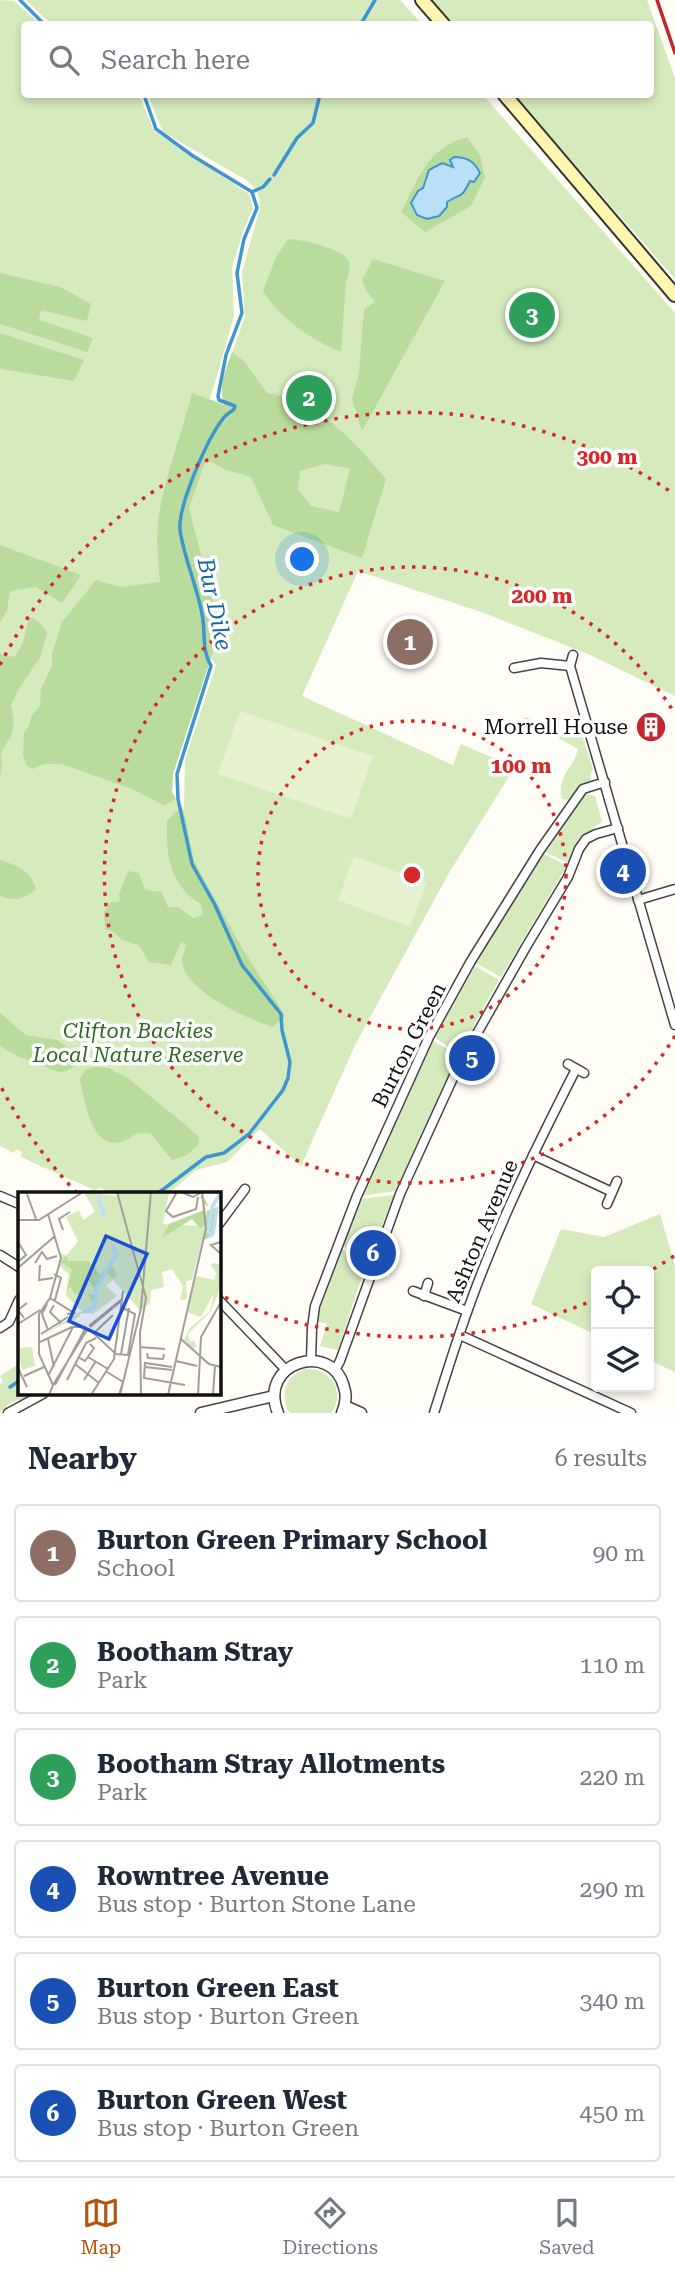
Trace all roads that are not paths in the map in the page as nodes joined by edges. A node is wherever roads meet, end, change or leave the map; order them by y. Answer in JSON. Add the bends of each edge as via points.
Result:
{"nodes":[{"id":1,"x":422,"y":0,"type":"edge"},
{"id":2,"x":440,"y":21,"type":"edge"},
{"id":3,"x":507,"y":98,"type":"edge"},
{"id":4,"x":675,"y":295,"type":"edge"},
{"id":5,"x":573,"y":656,"type":"dead end"},
{"id":6,"x":570,"y":666,"type":"junction"},
{"id":7,"x":514,"y":668,"type":"dead end"},
{"id":8,"x":605,"y":782,"type":"junction"},
{"id":9,"x":618,"y":828,"type":"junction"},
{"id":10,"x":675,"y":889,"type":"edge"},
{"id":11,"x":638,"y":900,"type":"junction"},
{"id":12,"x":675,"y":1025,"type":"edge"},
{"id":13,"x":584,"y":1073,"type":"dead end"},
{"id":14,"x":533,"y":1155,"type":"junction"},
{"id":15,"x":617,"y":1181,"type":"dead end"},
{"id":16,"x":245,"y":1189,"type":"dead end"},
{"id":17,"x":612,"y":1192,"type":"junction"},
{"id":18,"x":0,"y":1196,"type":"edge"},
{"id":19,"x":607,"y":1203,"type":"dead end"},
{"id":20,"x":18,"y":1204,"type":"edge"},
{"id":21,"x":220,"y":1223,"type":"edge"},
{"id":22,"x":0,"y":1255,"type":"edge"},
{"id":23,"x":18,"y":1266,"type":"edge"},
{"id":24,"x":428,"y":1283,"type":"dead end"},
{"id":25,"x":413,"y":1291,"type":"dead end"},
{"id":26,"x":424,"y":1296,"type":"junction"},
{"id":27,"x":220,"y":1301,"type":"edge"},
{"id":28,"x":18,"y":1302,"type":"edge"},
{"id":29,"x":467,"y":1311,"type":"junction"},
{"id":30,"x":0,"y":1328,"type":"edge"},
{"id":31,"x":460,"y":1335,"type":"junction"},
{"id":32,"x":311,"y":1361,"type":"junction"},
{"id":33,"x":286,"y":1370,"type":"junction"},
{"id":34,"x":335,"y":1370,"type":"junction"},
{"id":35,"x":41,"y":1395,"type":"edge"},
{"id":36,"x":274,"y":1396,"type":"junction"},
{"id":37,"x":344,"y":1409,"type":"edge"},
{"id":38,"x":8,"y":1413,"type":"edge"},
{"id":39,"x":201,"y":1413,"type":"edge"},
{"id":40,"x":278,"y":1413,"type":"edge"},
{"id":41,"x":361,"y":1413,"type":"edge"},
{"id":42,"x":434,"y":1413,"type":"edge"},
{"id":43,"x":631,"y":1413,"type":"edge"}],
"edges":[{"from":1,"to":2,"type":"main road"},
{"from":3,"to":4,"type":"main road"},
{"from":5,"to":6,"type":"street"},
{"from":6,"to":7,"type":"street","via":[[541,663]]},
{"from":6,"to":8,"type":"street"},
{"from":8,"to":9,"type":"street"},
{"from":8,"to":32,"type":"street","name":"Burton Green","via":[[583,789],[547,841],[429,1037],[357,1196],[315,1306]]},
{"from":9,"to":11,"type":"street"},
{"from":9,"to":34,"type":"street","via":[[586,839],[579,849],[568,877],[458,1067],[400,1194]]},
{"from":10,"to":11,"type":"street"},
{"from":11,"to":12,"type":"street"},
{"from":13,"to":14,"type":"street","name":"Ashton Avenue","via":[[572,1066]]},
{"from":14,"to":17,"type":"street"},
{"from":14,"to":29,"type":"street","name":"Ashton Avenue"},
{"from":15,"to":17,"type":"street"},
{"from":16,"to":21,"type":"street"},
{"from":17,"to":19,"type":"street"},
{"from":18,"to":20,"type":"street"},
{"from":22,"to":23,"type":"street"},
{"from":24,"to":26,"type":"street"},
{"from":25,"to":26,"type":"street"},
{"from":26,"to":29,"type":"street"},
{"from":27,"to":33,"type":"street"},
{"from":28,"to":30,"type":"street","via":[[9,1322]]},
{"from":29,"to":31,"type":"street","name":"Ashton Avenue"},
{"from":31,"to":42,"type":"street","name":"Ashton Avenue"},
{"from":31,"to":43,"type":"street"},
{"from":32,"to":33,"type":"street"},
{"from":32,"to":34,"type":"street"},
{"from":33,"to":36,"type":"street"},
{"from":34,"to":37,"type":"street","via":[[344,1383]]},
{"from":35,"to":38,"type":"street"},
{"from":36,"to":39,"type":"street"},
{"from":36,"to":40,"type":"street"},
{"from":37,"to":41,"type":"street"}]}
